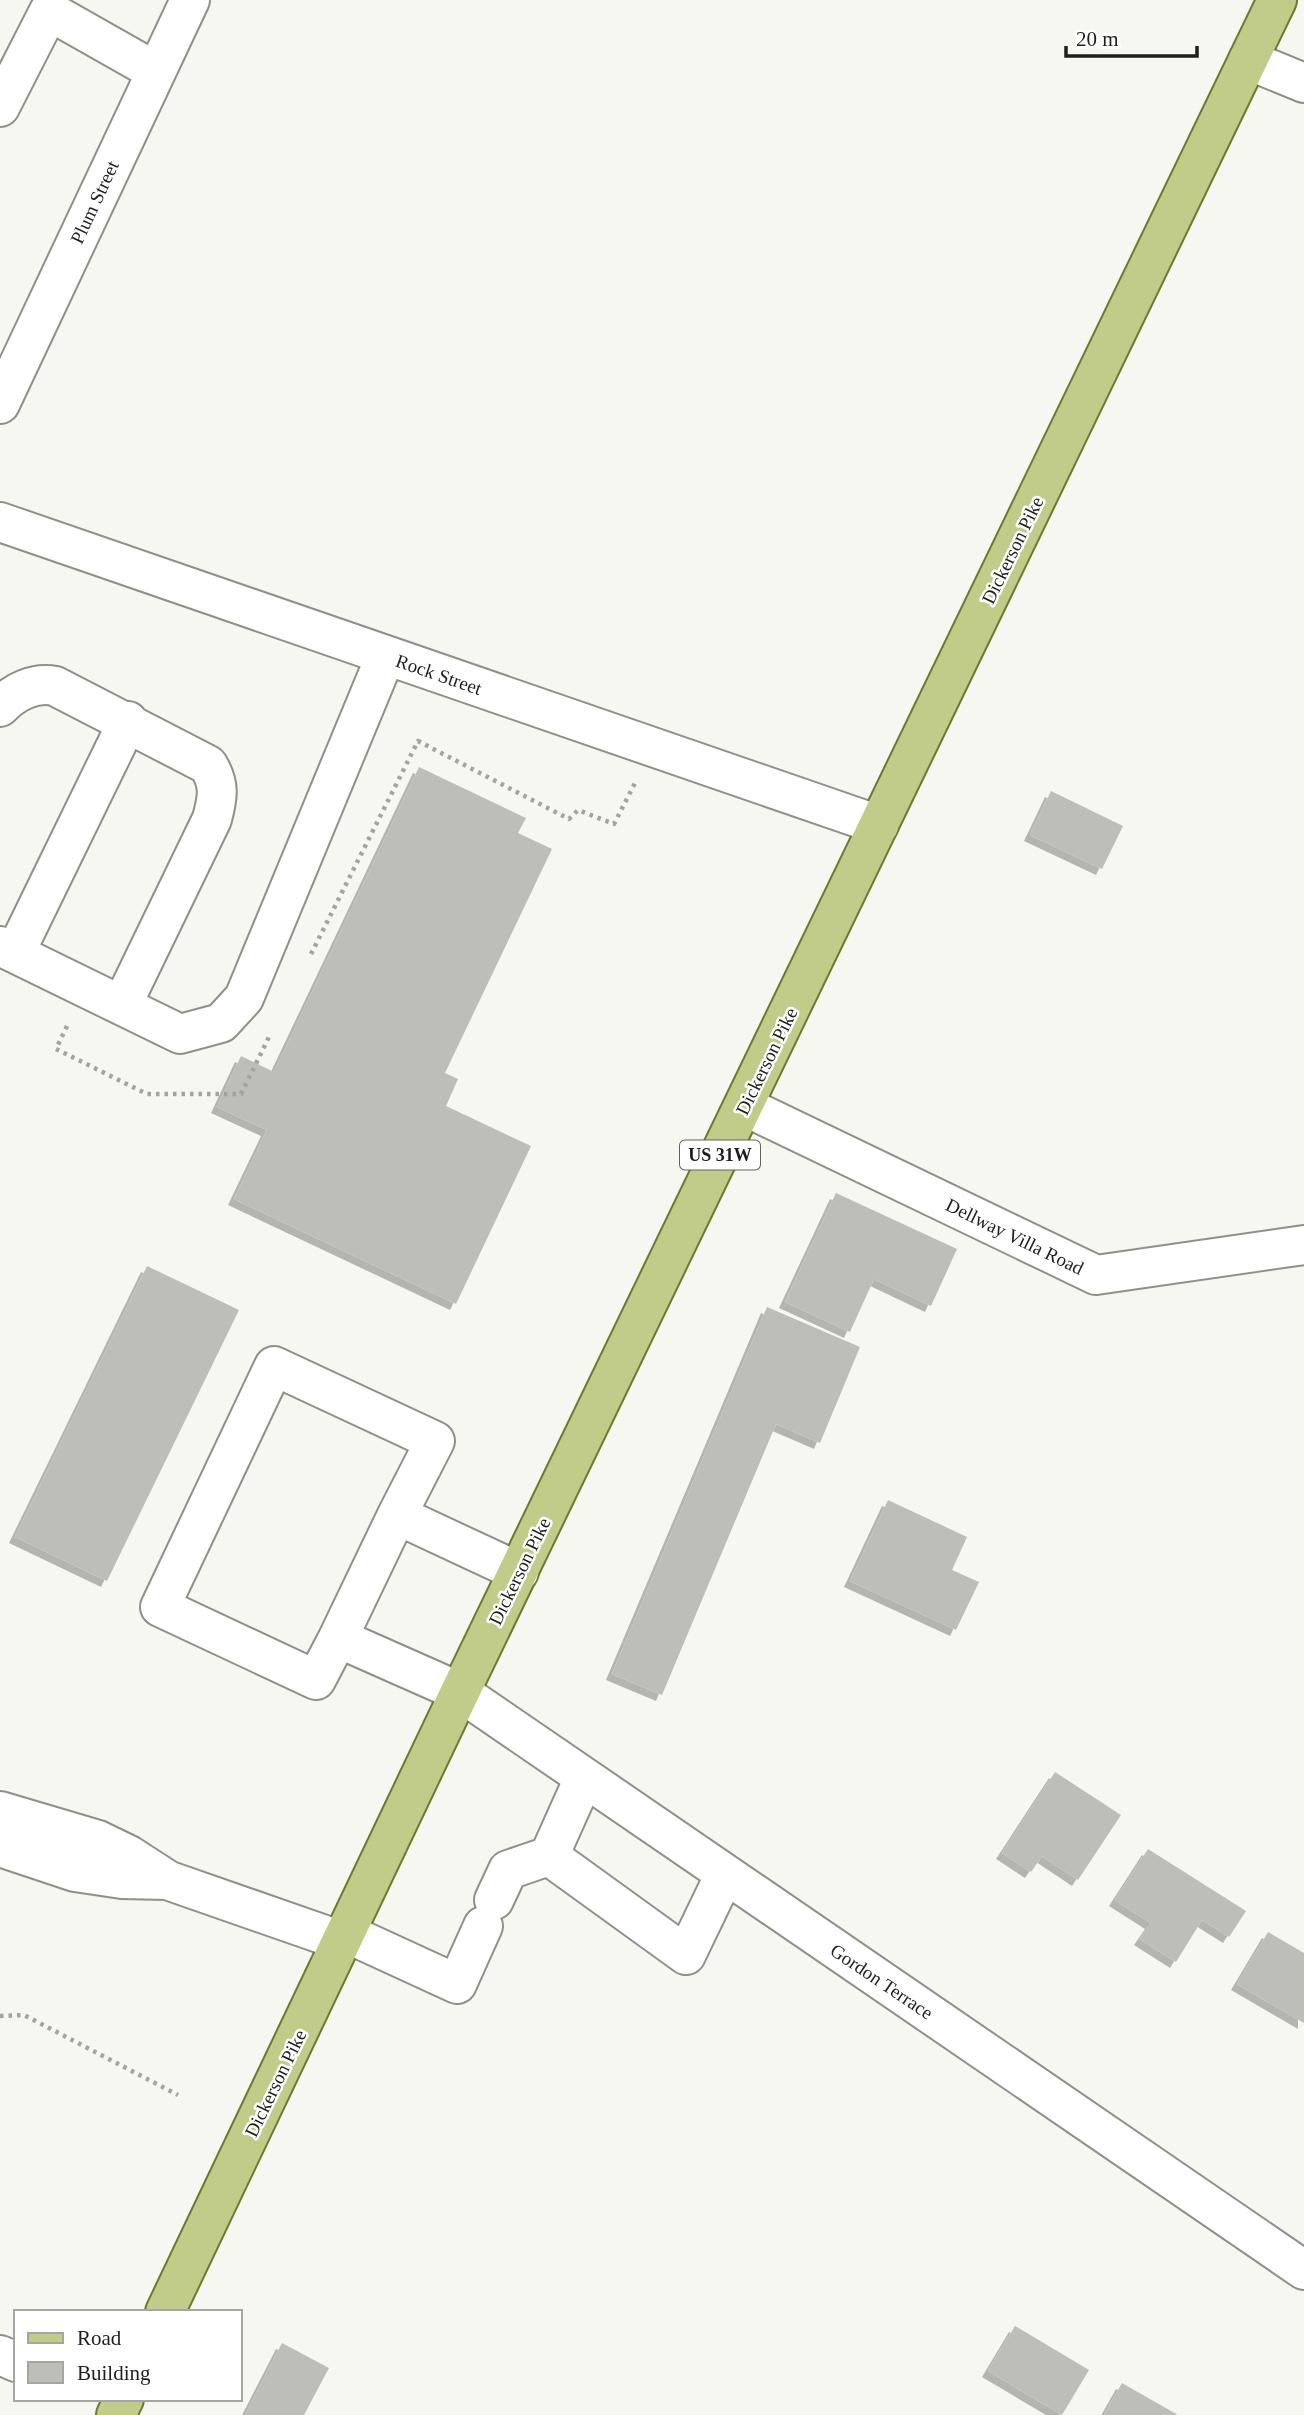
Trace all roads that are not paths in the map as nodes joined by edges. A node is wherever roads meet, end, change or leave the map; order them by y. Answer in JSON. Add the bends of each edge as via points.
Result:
{"nodes":[{"id":1,"x":190,"y":0,"type":"edge"},
{"id":2,"x":1277,"y":0,"type":"edge"},
{"id":3,"x":52,"y":6,"type":"edge"},
{"id":4,"x":1248,"y":60,"type":"junction"},
{"id":5,"x":155,"y":71,"type":"junction"},
{"id":6,"x":1304,"y":83,"type":"edge"},
{"id":7,"x":0,"y":107,"type":"edge"},
{"id":8,"x":0,"y":404,"type":"edge"},
{"id":9,"x":0,"y":522,"type":"edge"},
{"id":10,"x":386,"y":655,"type":"junction"},
{"id":11,"x":0,"y":707,"type":"edge"},
{"id":12,"x":128,"y":721,"type":"junction"},
{"id":13,"x":879,"y":825,"type":"junction"},
{"id":14,"x":8,"y":950,"type":"edge"},
{"id":15,"x":122,"y":1005,"type":"junction"},
{"id":16,"x":744,"y":1106,"type":"junction"},
{"id":17,"x":1304,"y":1245,"type":"edge"},
{"id":18,"x":397,"y":1515,"type":"junction"},
{"id":19,"x":519,"y":1572,"type":"junction"},
{"id":20,"x":338,"y":1638,"type":"junction"},
{"id":21,"x":460,"y":1692,"type":"junction"},
{"id":22,"x":584,"y":1778,"type":"junction"},
{"id":23,"x":0,"y":1811,"type":"edge"},
{"id":24,"x":0,"y":1847,"type":"edge"},
{"id":25,"x":550,"y":1856,"type":"junction"},
{"id":26,"x":725,"y":1874,"type":"junction"},
{"id":27,"x":167,"y":1880,"type":"junction"},
{"id":28,"x":344,"y":1937,"type":"junction"},
{"id":29,"x":1304,"y":2270,"type":"edge"},
{"id":30,"x":166,"y":2310,"type":"edge"}],
"edges":[{"from":1,"to":5,"type":"street","name":"Plum Street"},
{"from":2,"to":4,"type":"main road","name":"Dickerson Pike","number":"US 31W"},
{"from":3,"to":5,"type":"street"},
{"from":3,"to":7,"type":"street"},
{"from":4,"to":6,"type":"street"},
{"from":4,"to":13,"type":"main road","name":"Dickerson Pike","number":"US 31W"},
{"from":5,"to":8,"type":"street","name":"Plum Street"},
{"from":9,"to":10,"type":"street","name":"Rock Street"},
{"from":10,"to":13,"type":"street","name":"Rock Street"},
{"from":10,"to":15,"type":"street","via":[[243,998],[221,1023],[180,1034]]},
{"from":11,"to":12,"type":"street","via":[[10,696],[43,684]]},
{"from":12,"to":14,"type":"street"},
{"from":12,"to":15,"type":"street","via":[[208,765],[218,780],[218,797]]},
{"from":13,"to":16,"type":"main road","name":"Dickerson Pike","number":"US 31W"},
{"from":14,"to":15,"type":"street"},
{"from":16,"to":17,"type":"street","name":"Dellway Villa Road","via":[[1096,1275]]},
{"from":16,"to":19,"type":"main road","name":"Dickerson Pike","number":"US 31W"},
{"from":18,"to":19,"type":"street"},
{"from":18,"to":20,"type":"street"},
{"from":18,"to":20,"type":"street","via":[[435,1441],[274,1366],[160,1607],[316,1680]]},
{"from":19,"to":21,"type":"main road","name":"Dickerson Pike","number":"US 31W"},
{"from":20,"to":21,"type":"street","name":"Gordon Terrace"},
{"from":21,"to":22,"type":"street","name":"Gordon Terrace"},
{"from":21,"to":28,"type":"main road","name":"Dickerson Pike","number":"US 31W"},
{"from":22,"to":25,"type":"street"},
{"from":22,"to":26,"type":"street","name":"Gordon Terrace"},
{"from":23,"to":27,"type":"street","via":[[98,1840]]},
{"from":24,"to":27,"type":"street","via":[[75,1872]]},
{"from":25,"to":26,"type":"street","via":[[686,1955]]},
{"from":25,"to":28,"type":"street","via":[[508,1870],[457,1984]]},
{"from":26,"to":29,"type":"street","name":"Gordon Terrace"},
{"from":27,"to":28,"type":"street"},
{"from":28,"to":30,"type":"main road","name":"Dickerson Pike","number":"US 31W"}]}
